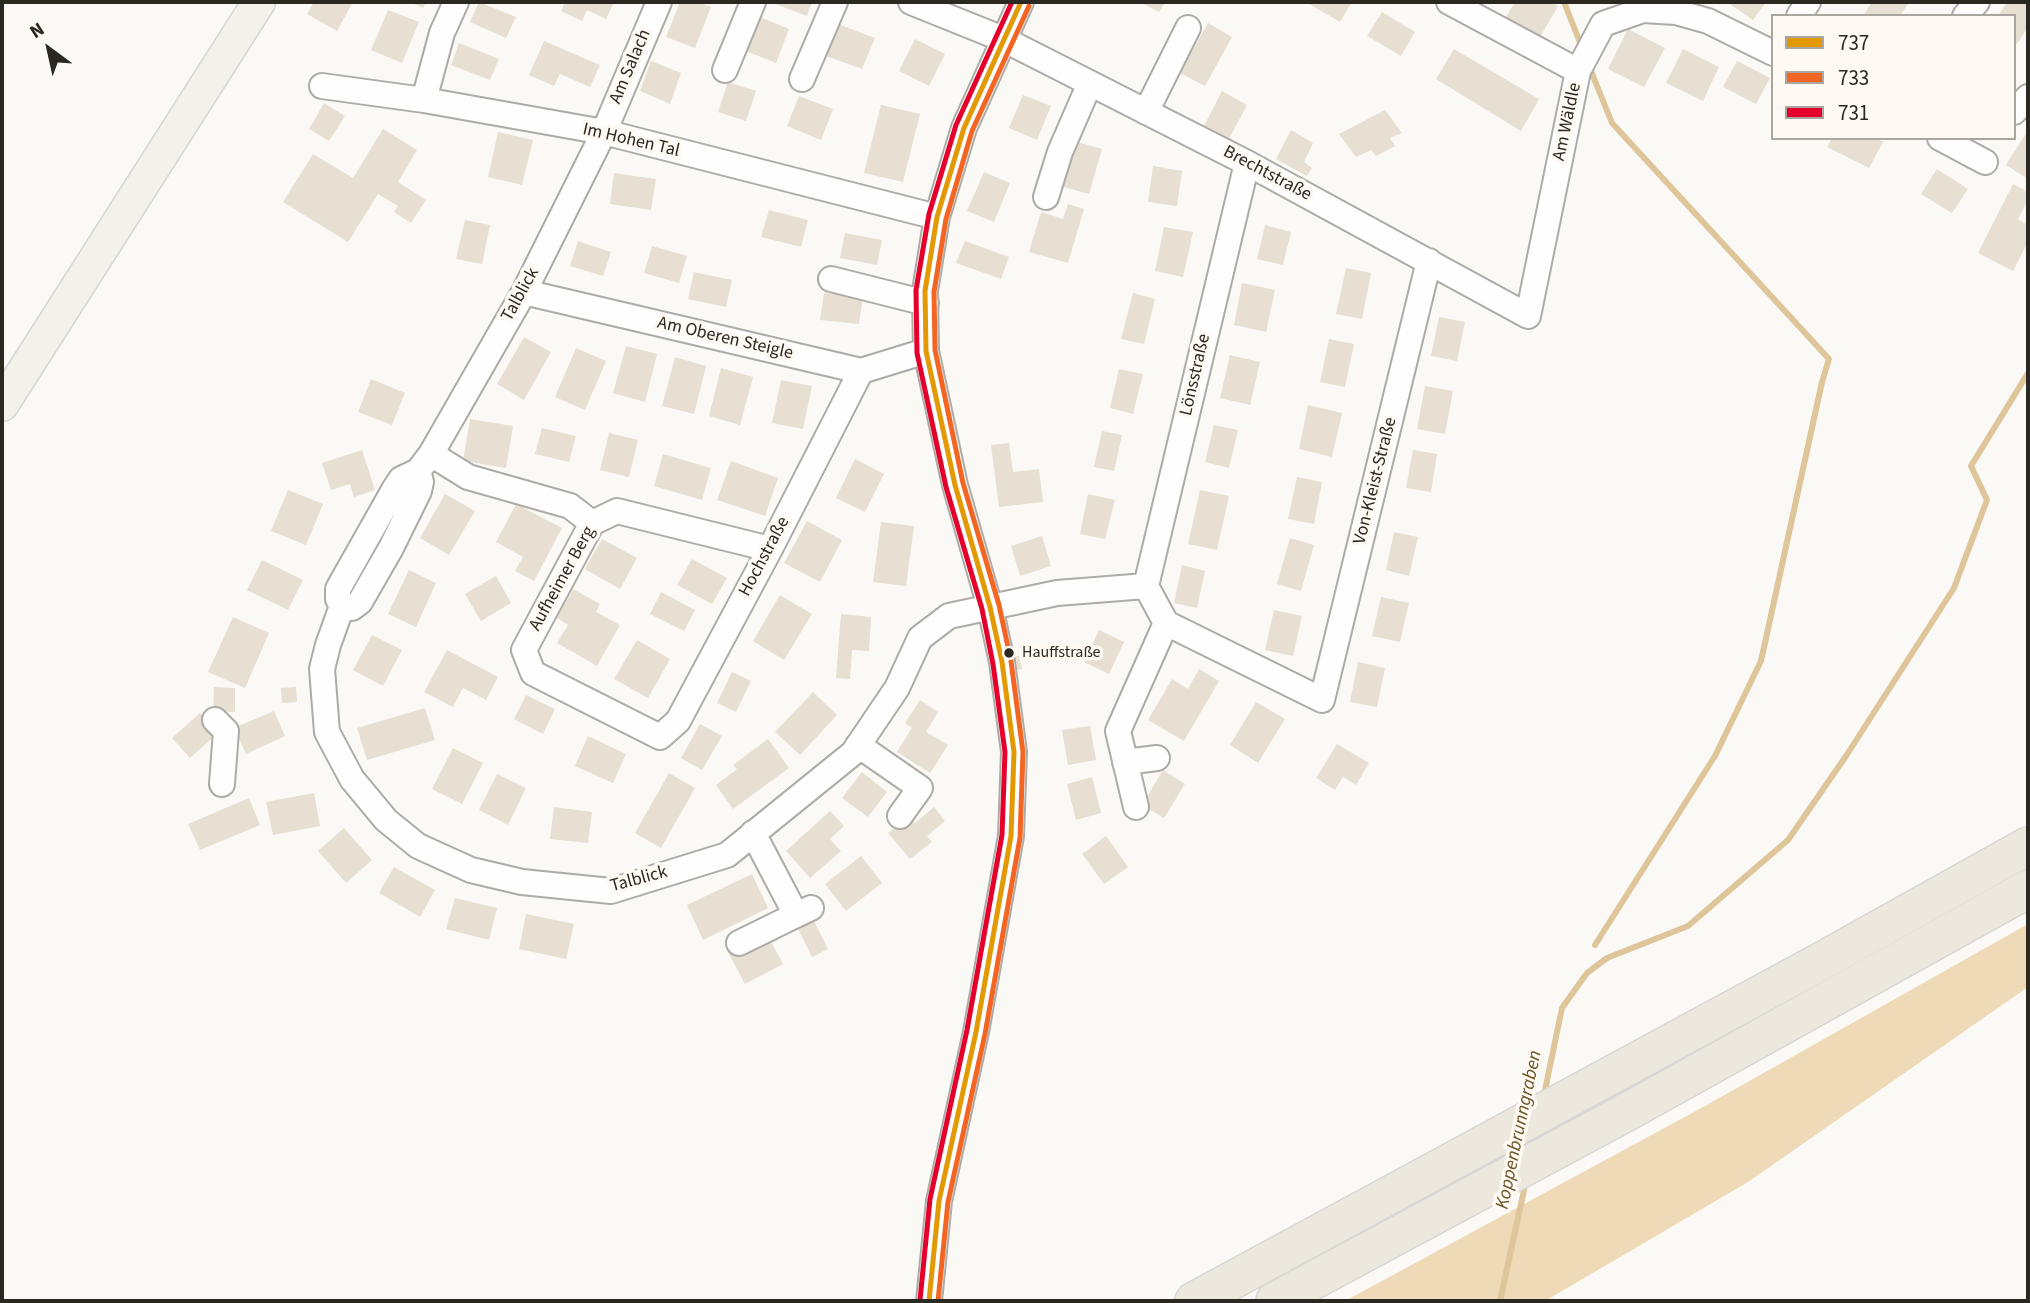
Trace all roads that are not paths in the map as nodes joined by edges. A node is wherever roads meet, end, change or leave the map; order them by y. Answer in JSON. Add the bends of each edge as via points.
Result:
{"nodes":[{"id":1,"x":259,"y":2,"type":"edge"},
{"id":2,"x":456,"y":2,"type":"edge"},
{"id":3,"x":659,"y":2,"type":"edge"},
{"id":4,"x":753,"y":2,"type":"edge"},
{"id":5,"x":835,"y":2,"type":"edge"},
{"id":6,"x":911,"y":2,"type":"edge"},
{"id":7,"x":1021,"y":2,"type":"edge"},
{"id":8,"x":1450,"y":2,"type":"edge"},
{"id":9,"x":1188,"y":28,"type":"dead end"},
{"id":10,"x":1003,"y":39,"type":"junction"},
{"id":11,"x":1771,"y":52,"type":"edge"},
{"id":12,"x":725,"y":70,"type":"dead end"},
{"id":13,"x":1578,"y":71,"type":"junction"},
{"id":14,"x":802,"y":79,"type":"dead end"},
{"id":15,"x":1090,"y":83,"type":"junction"},
{"id":16,"x":322,"y":86,"type":"dead end"},
{"id":17,"x":2028,"y":97,"type":"edge"},
{"id":18,"x":424,"y":100,"type":"junction"},
{"id":19,"x":2016,"y":110,"type":"edge"},
{"id":20,"x":1146,"y":112,"type":"junction"},
{"id":21,"x":604,"y":132,"type":"junction"},
{"id":22,"x":1946,"y":140,"type":"edge"},
{"id":23,"x":1983,"y":152,"type":"edge"},
{"id":24,"x":1247,"y":163,"type":"junction"},
{"id":25,"x":1046,"y":197,"type":"dead end"},
{"id":26,"x":937,"y":217,"type":"junction"},
{"id":27,"x":1429,"y":261,"type":"junction"},
{"id":28,"x":831,"y":279,"type":"dead end"},
{"id":29,"x":524,"y":292,"type":"junction"},
{"id":30,"x":926,"y":303,"type":"junction"},
{"id":31,"x":1528,"y":316,"type":"joint"},
{"id":32,"x":926,"y":351,"type":"junction"},
{"id":33,"x":861,"y":371,"type":"junction"},
{"id":34,"x":2,"y":405,"type":"edge"},
{"id":35,"x":425,"y":462,"type":"junction"},
{"id":36,"x":592,"y":523,"type":"junction"},
{"id":37,"x":770,"y":549,"type":"junction"},
{"id":38,"x":1146,"y":586,"type":"junction"},
{"id":39,"x":990,"y":607,"type":"junction"},
{"id":40,"x":1166,"y":623,"type":"junction"},
{"id":41,"x":215,"y":720,"type":"dead end"},
{"id":42,"x":660,"y":737,"type":"joint"},
{"id":43,"x":858,"y":745,"type":"junction"},
{"id":44,"x":1157,"y":758,"type":"dead end"},
{"id":45,"x":1125,"y":762,"type":"junction"},
{"id":46,"x":222,"y":783,"type":"dead end"},
{"id":47,"x":1136,"y":807,"type":"dead end"},
{"id":48,"x":900,"y":816,"type":"dead end"},
{"id":49,"x":753,"y":833,"type":"junction"},
{"id":50,"x":2028,"y":846,"type":"edge"},
{"id":51,"x":2028,"y":889,"type":"edge"},
{"id":52,"x":739,"y":943,"type":"dead end"},
{"id":53,"x":929,"y":1301,"type":"edge"},
{"id":54,"x":1194,"y":1301,"type":"edge"},
{"id":55,"x":1275,"y":1301,"type":"edge"}],
"edges":[{"from":1,"to":34,"type":"main road"},
{"from":2,"to":18,"type":"street","via":[[442,33]]},
{"from":3,"to":21,"type":"street","name":"Am Salach"},
{"from":4,"to":12,"type":"street"},
{"from":5,"to":14,"type":"street"},
{"from":6,"to":10,"type":"street","name":"Brechtstraße"},
{"from":7,"to":10,"type":"street"},
{"from":8,"to":13,"type":"street","name":"Am Wäldle"},
{"from":9,"to":20,"type":"street"},
{"from":10,"to":15,"type":"street","name":"Brechtstraße"},
{"from":10,"to":26,"type":"street","via":[[964,128]]},
{"from":11,"to":13,"type":"street","via":[[1708,21],[1676,12],[1643,10],[1603,24]]},
{"from":13,"to":31,"type":"street","name":"Am Wäldle"},
{"from":15,"to":20,"type":"street","name":"Brechtstraße"},
{"from":15,"to":25,"type":"street"},
{"from":16,"to":18,"type":"street","name":"Im Hohen Tal"},
{"from":17,"to":19,"type":"street"},
{"from":18,"to":21,"type":"street","name":"Im Hohen Tal"},
{"from":20,"to":24,"type":"street","name":"Brechtstraße"},
{"from":21,"to":26,"type":"street","name":"Im Hohen Tal"},
{"from":21,"to":29,"type":"street","name":"Talblick"},
{"from":22,"to":23,"type":"street"},
{"from":24,"to":27,"type":"street","name":"Brechtstraße"},
{"from":24,"to":38,"type":"street","name":"Lönsstraße"},
{"from":26,"to":30,"type":"street"},
{"from":27,"to":31,"type":"street","name":"Brechtstraße"},
{"from":27,"to":40,"type":"street","name":"Von-Kleist-Straße","via":[[1322,700]]},
{"from":28,"to":30,"type":"street"},
{"from":29,"to":33,"type":"street","name":"Am Oberen Steigle"},
{"from":29,"to":35,"type":"street","name":"Talblick"},
{"from":30,"to":32,"type":"street"},
{"from":32,"to":33,"type":"street"},
{"from":32,"to":39,"type":"street","via":[[955,485]]},
{"from":33,"to":37,"type":"street","name":"Hochstraße"},
{"from":35,"to":36,"type":"street","via":[[570,506]]},
{"from":35,"to":49,"type":"street","name":"Talblick","via":[[401,479],[338,589],[342,606],[322,668],[327,732],[352,779],[386,820],[418,846],[471,870],[522,882],[611,891],[727,855]]},
{"from":36,"to":37,"type":"street","name":"Aufheimer Berg","via":[[617,510]]},
{"from":36,"to":42,"type":"street","name":"Aufheimer Berg","via":[[524,650],[533,673]]},
{"from":37,"to":42,"type":"street","name":"Hochstraße","via":[[678,721]]},
{"from":38,"to":39,"type":"street","via":[[1057,593]]},
{"from":38,"to":40,"type":"street"},
{"from":39,"to":43,"type":"street","name":"Talblick","via":[[949,616],[920,638],[897,688]]},
{"from":39,"to":53,"type":"street","via":[[1004,669],[1014,752],[1011,836],[976,1032],[939,1201]]},
{"from":40,"to":45,"type":"street","via":[[1118,731]]},
{"from":41,"to":46,"type":"street","via":[[226,731]]},
{"from":43,"to":48,"type":"street","via":[[920,788]]},
{"from":43,"to":49,"type":"street","name":"Talblick"},
{"from":44,"to":45,"type":"street"},
{"from":45,"to":47,"type":"street"},
{"from":49,"to":52,"type":"street","via":[[803,911]]},
{"from":50,"to":54,"type":"highway"},
{"from":51,"to":55,"type":"highway"}]}
